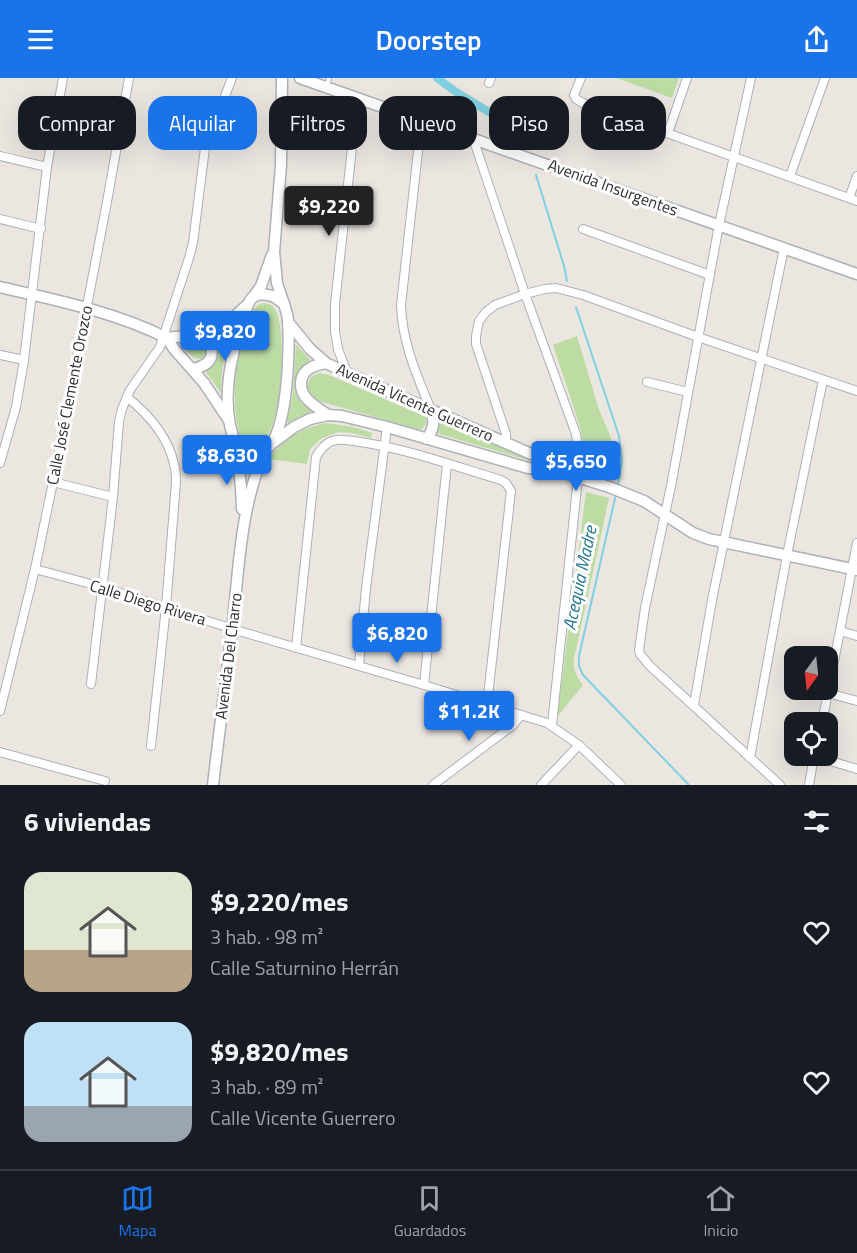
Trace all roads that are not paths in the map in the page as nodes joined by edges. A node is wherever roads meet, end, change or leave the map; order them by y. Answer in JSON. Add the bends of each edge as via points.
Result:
{"nodes":[{"id":1,"x":63,"y":78,"type":"edge"},
{"id":2,"x":129,"y":78,"type":"edge"},
{"id":3,"x":232,"y":78,"type":"edge"},
{"id":4,"x":282,"y":78,"type":"edge"},
{"id":5,"x":300,"y":78,"type":"edge"},
{"id":6,"x":581,"y":78,"type":"edge"},
{"id":7,"x":687,"y":78,"type":"edge"},
{"id":8,"x":751,"y":78,"type":"edge"},
{"id":9,"x":825,"y":78,"type":"edge"},
{"id":10,"x":328,"y":83,"type":"edge"},
{"id":11,"x":225,"y":96,"type":"edge"},
{"id":12,"x":356,"y":96,"type":"edge"},
{"id":13,"x":668,"y":133,"type":"junction"},
{"id":14,"x":477,"y":139,"type":"edge"},
{"id":15,"x":477,"y":147,"type":"edge"},
{"id":16,"x":205,"y":150,"type":"edge"},
{"id":17,"x":352,"y":150,"type":"edge"},
{"id":18,"x":418,"y":150,"type":"edge"},
{"id":19,"x":0,"y":156,"type":"edge"},
{"id":20,"x":734,"y":157,"type":"junction"},
{"id":21,"x":47,"y":167,"type":"junction"},
{"id":22,"x":790,"y":176,"type":"junction"},
{"id":23,"x":857,"y":176,"type":"edge"},
{"id":24,"x":853,"y":199,"type":"edge"},
{"id":25,"x":0,"y":219,"type":"edge"},
{"id":26,"x":719,"y":225,"type":"junction"},
{"id":27,"x":40,"y":229,"type":"junction"},
{"id":28,"x":583,"y":229,"type":"dead end"},
{"id":29,"x":784,"y":248,"type":"junction"},
{"id":30,"x":274,"y":252,"type":"junction"},
{"id":31,"x":857,"y":274,"type":"edge"},
{"id":32,"x":710,"y":275,"type":"junction"},
{"id":33,"x":0,"y":287,"type":"edge"},
{"id":34,"x":31,"y":294,"type":"junction"},
{"id":35,"x":525,"y":294,"type":"junction"},
{"id":36,"x":251,"y":300,"type":"junction"},
{"id":37,"x":284,"y":304,"type":"junction"},
{"id":38,"x":86,"y":308,"type":"junction"},
{"id":39,"x":288,"y":322,"type":"junction"},
{"id":40,"x":206,"y":333,"type":"junction"},
{"id":41,"x":166,"y":337,"type":"junction"},
{"id":42,"x":698,"y":337,"type":"junction"},
{"id":43,"x":0,"y":355,"type":"edge"},
{"id":44,"x":762,"y":358,"type":"junction"},
{"id":45,"x":24,"y":360,"type":"junction"},
{"id":46,"x":326,"y":363,"type":"junction"},
{"id":47,"x":193,"y":369,"type":"junction"},
{"id":48,"x":347,"y":373,"type":"junction"},
{"id":49,"x":822,"y":380,"type":"junction"},
{"id":50,"x":647,"y":382,"type":"dead end"},
{"id":51,"x":857,"y":391,"type":"edge"},
{"id":52,"x":688,"y":392,"type":"junction"},
{"id":53,"x":127,"y":397,"type":"junction"},
{"id":54,"x":430,"y":410,"type":"junction"},
{"id":55,"x":328,"y":415,"type":"junction"},
{"id":56,"x":229,"y":420,"type":"junction"},
{"id":57,"x":387,"y":427,"type":"junction"},
{"id":58,"x":4,"y":437,"type":"edge"},
{"id":59,"x":427,"y":439,"type":"junction"},
{"id":60,"x":506,"y":442,"type":"junction"},
{"id":61,"x":236,"y":443,"type":"junction"},
{"id":62,"x":384,"y":446,"type":"junction"},
{"id":63,"x":268,"y":447,"type":"junction"},
{"id":64,"x":0,"y":463,"type":"edge"},
{"id":65,"x":447,"y":464,"type":"junction"},
{"id":66,"x":552,"y":469,"type":"junction"},
{"id":67,"x":578,"y":478,"type":"junction"},
{"id":68,"x":52,"y":482,"type":"junction"},
{"id":69,"x":113,"y":497,"type":"junction"},
{"id":70,"x":665,"y":515,"type":"junction"},
{"id":71,"x":242,"y":527,"type":"junction"},
{"id":72,"x":724,"y":542,"type":"junction"},
{"id":73,"x":857,"y":543,"type":"edge"},
{"id":74,"x":787,"y":555,"type":"junction"},
{"id":75,"x":34,"y":569,"type":"junction"},
{"id":76,"x":855,"y":570,"type":"edge"},
{"id":77,"x":102,"y":587,"type":"junction"},
{"id":78,"x":166,"y":607,"type":"junction"},
{"id":79,"x":232,"y":629,"type":"junction"},
{"id":80,"x":840,"y":631,"type":"junction"},
{"id":81,"x":857,"y":636,"type":"edge"},
{"id":82,"x":837,"y":646,"type":"edge"},
{"id":83,"x":297,"y":648,"type":"junction"},
{"id":84,"x":359,"y":666,"type":"junction"},
{"id":85,"x":91,"y":684,"type":"dead end"},
{"id":86,"x":424,"y":685,"type":"junction"},
{"id":87,"x":838,"y":696,"type":"edge"},
{"id":88,"x":857,"y":701,"type":"edge"},
{"id":89,"x":487,"y":705,"type":"junction"},
{"id":90,"x":694,"y":705,"type":"junction"},
{"id":91,"x":0,"y":709,"type":"edge"},
{"id":92,"x":521,"y":715,"type":"junction"},
{"id":93,"x":552,"y":725,"type":"junction"},
{"id":94,"x":579,"y":745,"type":"junction"},
{"id":95,"x":151,"y":746,"type":"dead end"},
{"id":96,"x":0,"y":752,"type":"edge"},
{"id":97,"x":750,"y":758,"type":"junction"},
{"id":98,"x":838,"y":763,"type":"edge"},
{"id":99,"x":812,"y":766,"type":"edge"},
{"id":100,"x":857,"y":769,"type":"edge"},
{"id":101,"x":105,"y":781,"type":"dead end"},
{"id":102,"x":213,"y":785,"type":"edge"},
{"id":103,"x":433,"y":785,"type":"edge"},
{"id":104,"x":541,"y":785,"type":"edge"},
{"id":105,"x":621,"y":785,"type":"edge"},
{"id":106,"x":780,"y":785,"type":"edge"},
{"id":107,"x":809,"y":785,"type":"edge"}],
"edges":[{"from":1,"to":21,"type":"street"},
{"from":2,"to":38,"type":"street","name":"Calle José Clemente Orozco"},
{"from":3,"to":11,"type":"street"},
{"from":4,"to":30,"type":"street"},
{"from":5,"to":10,"type":"street","name":"Avenida Insurgentes"},
{"from":6,"to":13,"type":"street","via":[[575,91],[579,102]]},
{"from":7,"to":13,"type":"street"},
{"from":8,"to":20,"type":"street"},
{"from":9,"to":22,"type":"street"},
{"from":10,"to":12,"type":"street","name":"Avenida Insurgentes"},
{"from":13,"to":20,"type":"street"},
{"from":14,"to":26,"type":"street","name":"Avenida Insurgentes"},
{"from":15,"to":35,"type":"street"},
{"from":16,"to":41,"type":"street","via":[[193,243]]},
{"from":17,"to":48,"type":"street","via":[[335,304],[338,350]]},
{"from":18,"to":54,"type":"street","via":[[401,320]]},
{"from":19,"to":21,"type":"street"},
{"from":20,"to":22,"type":"street"},
{"from":20,"to":26,"type":"street"},
{"from":21,"to":27,"type":"street"},
{"from":22,"to":24,"type":"street"},
{"from":23,"to":24,"type":"street"},
{"from":25,"to":27,"type":"street"},
{"from":26,"to":29,"type":"street","name":"Avenida Insurgentes"},
{"from":26,"to":32,"type":"street"},
{"from":27,"to":34,"type":"street"},
{"from":28,"to":32,"type":"street"},
{"from":29,"to":31,"type":"street","name":"Avenida Insurgentes"},
{"from":29,"to":44,"type":"street"},
{"from":30,"to":36,"type":"street"},
{"from":30,"to":37,"type":"street"},
{"from":32,"to":42,"type":"street"},
{"from":33,"to":34,"type":"street"},
{"from":34,"to":38,"type":"street"},
{"from":34,"to":45,"type":"street"},
{"from":35,"to":42,"type":"street","via":[[564,289]]},
{"from":35,"to":60,"type":"street","via":[[486,312],[476,336]]},
{"from":35,"to":67,"type":"street","via":[[576,434]]},
{"from":36,"to":37,"type":"street","via":[[268,294]]},
{"from":36,"to":40,"type":"street","via":[[234,318]]},
{"from":36,"to":56,"type":"street","via":[[232,358]]},
{"from":37,"to":39,"type":"street"},
{"from":38,"to":41,"type":"street"},
{"from":38,"to":68,"type":"street","name":"Calle José Clemente Orozco"},
{"from":39,"to":46,"type":"street","name":"Avenida Vicente Guerrero"},
{"from":39,"to":63,"type":"street","name":"Avenida Del Charro","via":[[286,392],[277,431]]},
{"from":40,"to":41,"type":"street"},
{"from":40,"to":47,"type":"street","via":[[212,345],[211,359]]},
{"from":41,"to":47,"type":"street"},
{"from":41,"to":53,"type":"street"},
{"from":42,"to":44,"type":"street"},
{"from":42,"to":52,"type":"street"},
{"from":43,"to":45,"type":"street"},
{"from":44,"to":49,"type":"street"},
{"from":44,"to":72,"type":"street"},
{"from":45,"to":58,"type":"street","via":[[16,407]]},
{"from":46,"to":48,"type":"street","name":"Avenida Vicente Guerrero"},
{"from":46,"to":55,"type":"street","via":[[304,372],[301,388],[306,399]]},
{"from":47,"to":56,"type":"street"},
{"from":48,"to":54,"type":"street","name":"Avenida Vicente Guerrero"},
{"from":49,"to":51,"type":"street"},
{"from":49,"to":74,"type":"street"},
{"from":50,"to":52,"type":"street"},
{"from":52,"to":70,"type":"street"},
{"from":53,"to":69,"type":"street","via":[[119,422]]},
{"from":53,"to":78,"type":"street","via":[[154,423],[174,463],[176,500]]},
{"from":54,"to":59,"type":"street","via":[[434,425]]},
{"from":54,"to":60,"type":"street","name":"Avenida Vicente Guerrero"},
{"from":55,"to":57,"type":"street","name":"Avenida Vicente Guerrero"},
{"from":55,"to":63,"type":"street","name":"Avenida Vicente Guerrero","via":[[294,427]]},
{"from":56,"to":61,"type":"street","name":"Avenida Del Charro"},
{"from":57,"to":59,"type":"street","name":"Avenida Vicente Guerrero"},
{"from":57,"to":62,"type":"street"},
{"from":58,"to":64,"type":"street"},
{"from":59,"to":66,"type":"street","name":"Avenida Vicente Guerrero","via":[[528,468]]},
{"from":60,"to":66,"type":"street","name":"Avenida Vicente Guerrero","via":[[538,456]]},
{"from":61,"to":63,"type":"street","via":[[248,451]]},
{"from":61,"to":71,"type":"street","name":"Avenida Del Charro"},
{"from":62,"to":65,"type":"street"},
{"from":62,"to":83,"type":"street","via":[[335,440],[326,444],[316,457]]},
{"from":62,"to":84,"type":"street"},
{"from":63,"to":71,"type":"street","name":"Avenida Del Charro","via":[[251,488]]},
{"from":65,"to":86,"type":"street"},
{"from":65,"to":89,"type":"street","via":[[501,480],[509,487],[511,497]]},
{"from":66,"to":67,"type":"street","name":"Avenida Vicente Guerrero"},
{"from":67,"to":70,"type":"street","name":"Avenida Vicente Guerrero","via":[[644,501]]},
{"from":67,"to":93,"type":"street"},
{"from":68,"to":69,"type":"street"},
{"from":68,"to":75,"type":"street","name":"Calle José Clemente Orozco"},
{"from":69,"to":77,"type":"street"},
{"from":70,"to":72,"type":"street","name":"Avenida Vicente Guerrero","via":[[693,533]]},
{"from":70,"to":90,"type":"street","via":[[645,608],[640,654]]},
{"from":71,"to":79,"type":"street","name":"Avenida Del Charro"},
{"from":72,"to":74,"type":"street","name":"Avenida Vicente Guerrero"},
{"from":72,"to":90,"type":"street"},
{"from":73,"to":76,"type":"street"},
{"from":74,"to":76,"type":"street","name":"Avenida Vicente Guerrero"},
{"from":74,"to":97,"type":"street"},
{"from":75,"to":77,"type":"street","name":"Calle Diego Rivera"},
{"from":75,"to":91,"type":"street","name":"Calle José Clemente Orozco"},
{"from":76,"to":80,"type":"street"},
{"from":77,"to":78,"type":"street","name":"Calle Diego Rivera"},
{"from":77,"to":85,"type":"street"},
{"from":78,"to":79,"type":"street","name":"Calle Diego Rivera"},
{"from":78,"to":95,"type":"street"},
{"from":79,"to":83,"type":"street","name":"Calle Diego Rivera"},
{"from":79,"to":102,"type":"street","name":"Avenida Del Charro"},
{"from":80,"to":81,"type":"street"},
{"from":80,"to":82,"type":"street"},
{"from":83,"to":84,"type":"street","name":"Calle Diego Rivera"},
{"from":84,"to":86,"type":"street","name":"Calle Diego Rivera"},
{"from":86,"to":89,"type":"street","name":"Calle Diego Rivera"},
{"from":87,"to":88,"type":"street"},
{"from":89,"to":92,"type":"street","name":"Calle Diego Rivera"},
{"from":90,"to":97,"type":"street"},
{"from":92,"to":93,"type":"street","name":"Calle Diego Rivera"},
{"from":92,"to":103,"type":"street"},
{"from":93,"to":94,"type":"street","name":"Calle Diego Rivera"},
{"from":94,"to":104,"type":"street"},
{"from":94,"to":105,"type":"street","name":"Calle Diego Rivera"},
{"from":96,"to":101,"type":"street"},
{"from":97,"to":106,"type":"street"},
{"from":98,"to":100,"type":"street"},
{"from":99,"to":107,"type":"street"}]}
